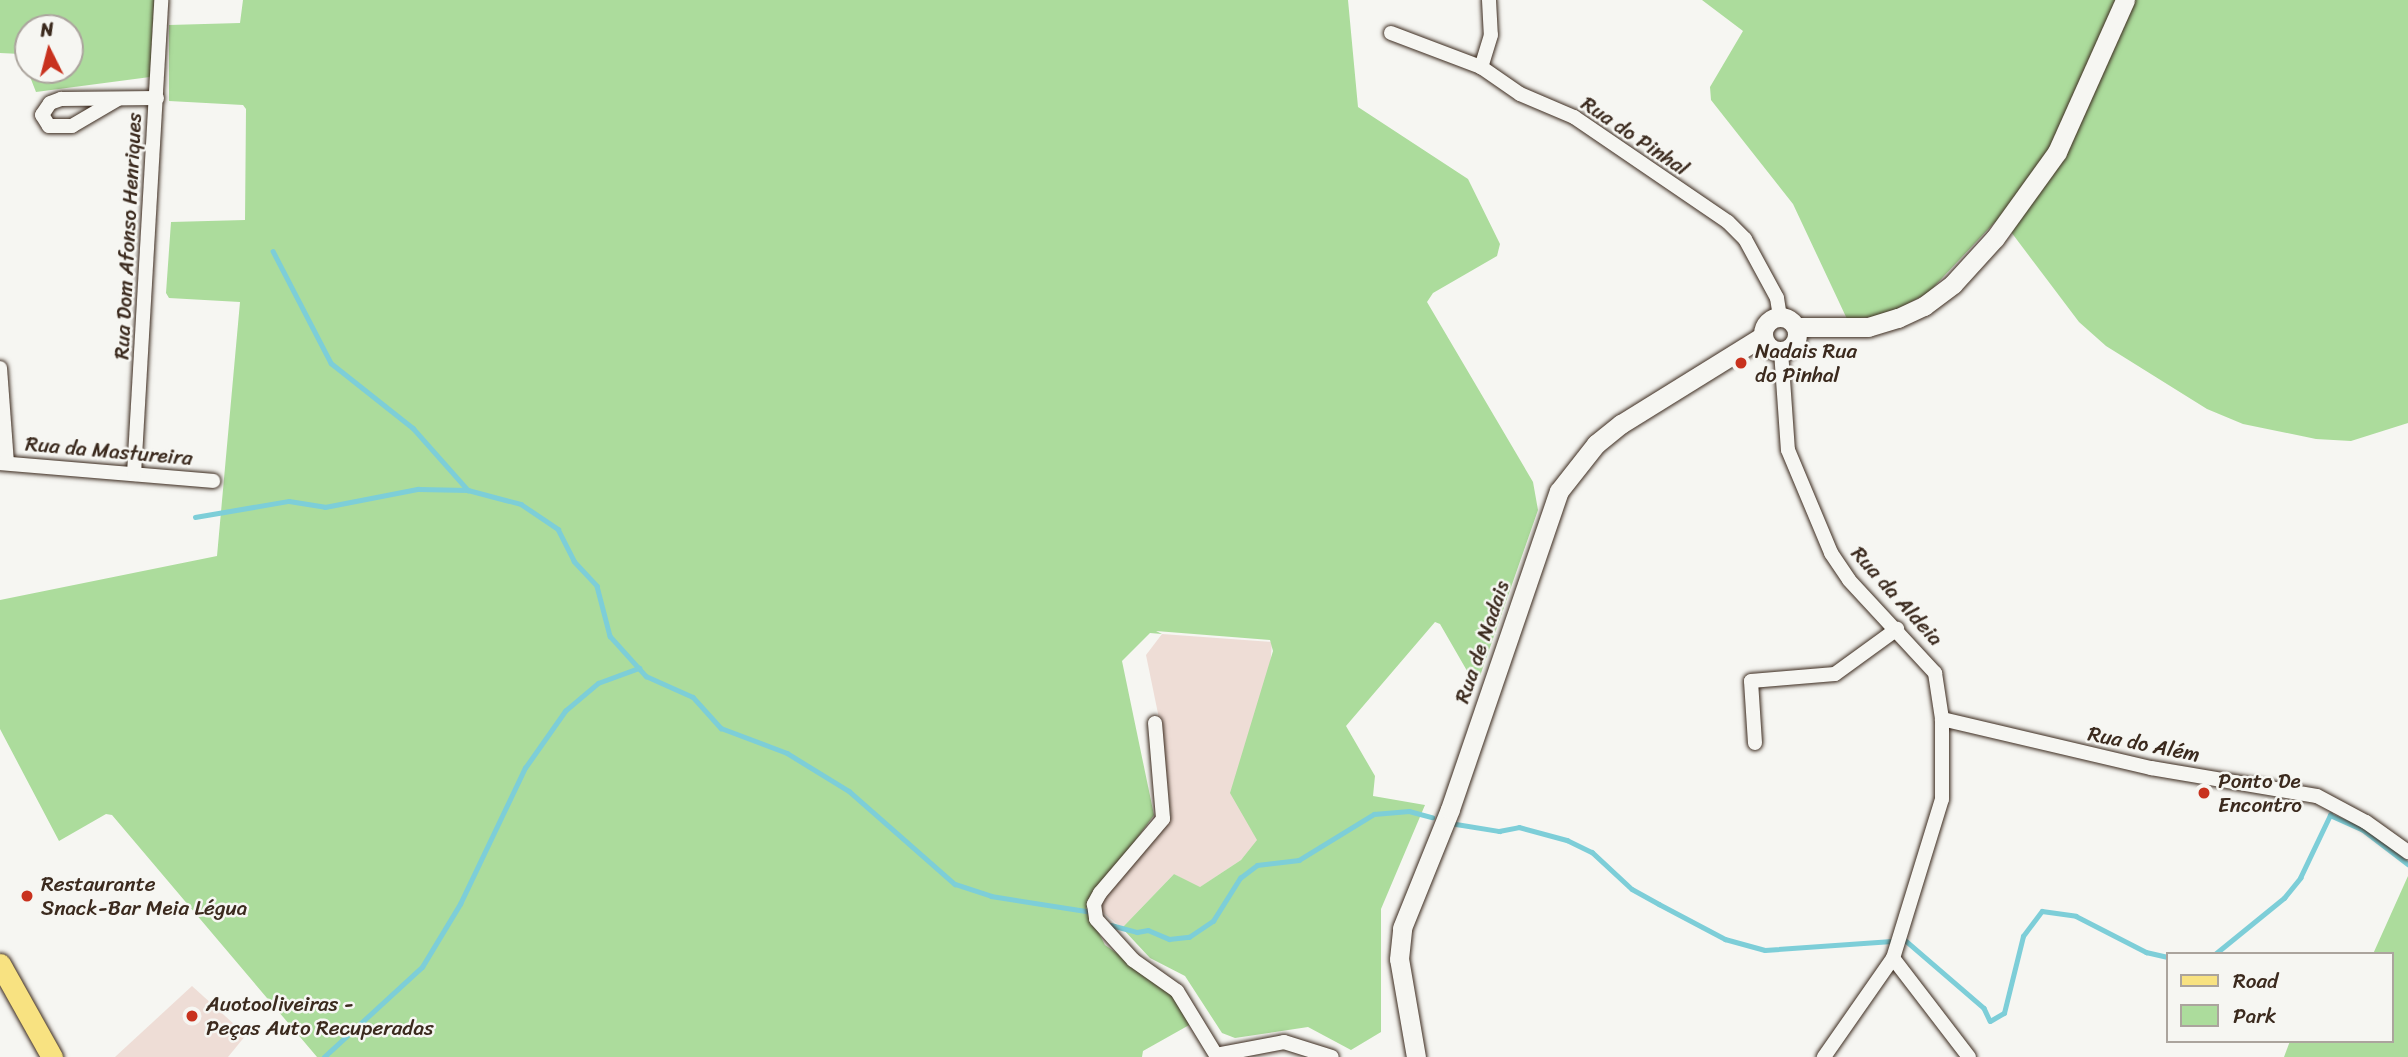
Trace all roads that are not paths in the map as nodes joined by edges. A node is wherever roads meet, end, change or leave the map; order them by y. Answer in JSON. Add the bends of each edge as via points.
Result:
{"nodes":[{"id":1,"x":161,"y":0,"type":"edge"},
{"id":2,"x":1489,"y":0,"type":"edge"},
{"id":3,"x":2125,"y":0,"type":"edge"},
{"id":4,"x":1391,"y":33,"type":"dead end"},
{"id":5,"x":1481,"y":67,"type":"junction"},
{"id":6,"x":157,"y":98,"type":"junction"},
{"id":7,"x":118,"y":99,"type":"dead end"},
{"id":8,"x":1788,"y":322,"type":"junction"},
{"id":9,"x":1763,"y":336,"type":"junction"},
{"id":10,"x":1781,"y":351,"type":"junction"},
{"id":11,"x":0,"y":369,"type":"edge"},
{"id":12,"x":4,"y":463,"type":"edge"},
{"id":13,"x":134,"y":474,"type":"junction"},
{"id":14,"x":214,"y":481,"type":"dead end"},
{"id":15,"x":1897,"y":629,"type":"junction"},
{"id":16,"x":1942,"y":719,"type":"junction"},
{"id":17,"x":1155,"y":723,"type":"dead end"},
{"id":18,"x":1755,"y":743,"type":"dead end"},
{"id":19,"x":2408,"y":852,"type":"edge"},
{"id":20,"x":1893,"y":958,"type":"junction"},
{"id":21,"x":0,"y":964,"type":"edge"},
{"id":22,"x":1216,"y":1056,"type":"edge"},
{"id":23,"x":52,"y":1057,"type":"edge"},
{"id":24,"x":1332,"y":1057,"type":"edge"},
{"id":25,"x":1416,"y":1057,"type":"edge"},
{"id":26,"x":1824,"y":1057,"type":"edge"},
{"id":27,"x":1969,"y":1057,"type":"edge"}],
"edges":[{"from":1,"to":6,"type":"street","name":"Rua Dom Afonso Henriques"},
{"from":2,"to":5,"type":"street","via":[[1491,35]]},
{"from":3,"to":8,"type":"street","via":[[2057,152],[1995,238],[1953,284],[1924,306],[1868,327]]},
{"from":4,"to":5,"type":"street","name":"Rua do Pinhal"},
{"from":5,"to":8,"type":"street","name":"Rua do Pinhal","via":[[1520,94],[1574,117],[1728,222],[1745,239]]},
{"from":6,"to":7,"type":"street"},
{"from":6,"to":13,"type":"street","name":"Rua Dom Afonso Henriques"},
{"from":8,"to":9,"type":"street","via":[[1769,321]]},
{"from":8,"to":10,"type":"street","via":[[1795,342]]},
{"from":9,"to":10,"type":"street","via":[[1771,349]]},
{"from":9,"to":25,"type":"street","name":"Rua de Nadais","via":[[1621,424],[1596,444],[1559,491],[1450,809],[1402,928],[1399,959]]},
{"from":10,"to":15,"type":"street","name":"Rua da Aldeia","via":[[1788,450],[1831,553],[1849,580]]},
{"from":11,"to":12,"type":"street"},
{"from":12,"to":13,"type":"street","name":"Rua da Mastureira"},
{"from":13,"to":14,"type":"street","name":"Rua da Mastureira"},
{"from":15,"to":16,"type":"street","name":"Rua da Aldeia","via":[[1936,673]]},
{"from":15,"to":18,"type":"street","via":[[1835,674],[1751,681]]},
{"from":16,"to":19,"type":"street","name":"Rua do Além","via":[[2151,768],[2317,796]]},
{"from":16,"to":20,"type":"street","name":"Rua da Aldeia","via":[[1942,799]]},
{"from":17,"to":22,"type":"street","via":[[1163,819],[1100,893],[1094,904],[1096,919],[1133,960],[1177,991]]},
{"from":20,"to":26,"type":"street","name":"Rua da Aldeia"},
{"from":20,"to":27,"type":"street"},
{"from":21,"to":23,"type":"main road"},
{"from":22,"to":24,"type":"street","via":[[1284,1042]]}]}
